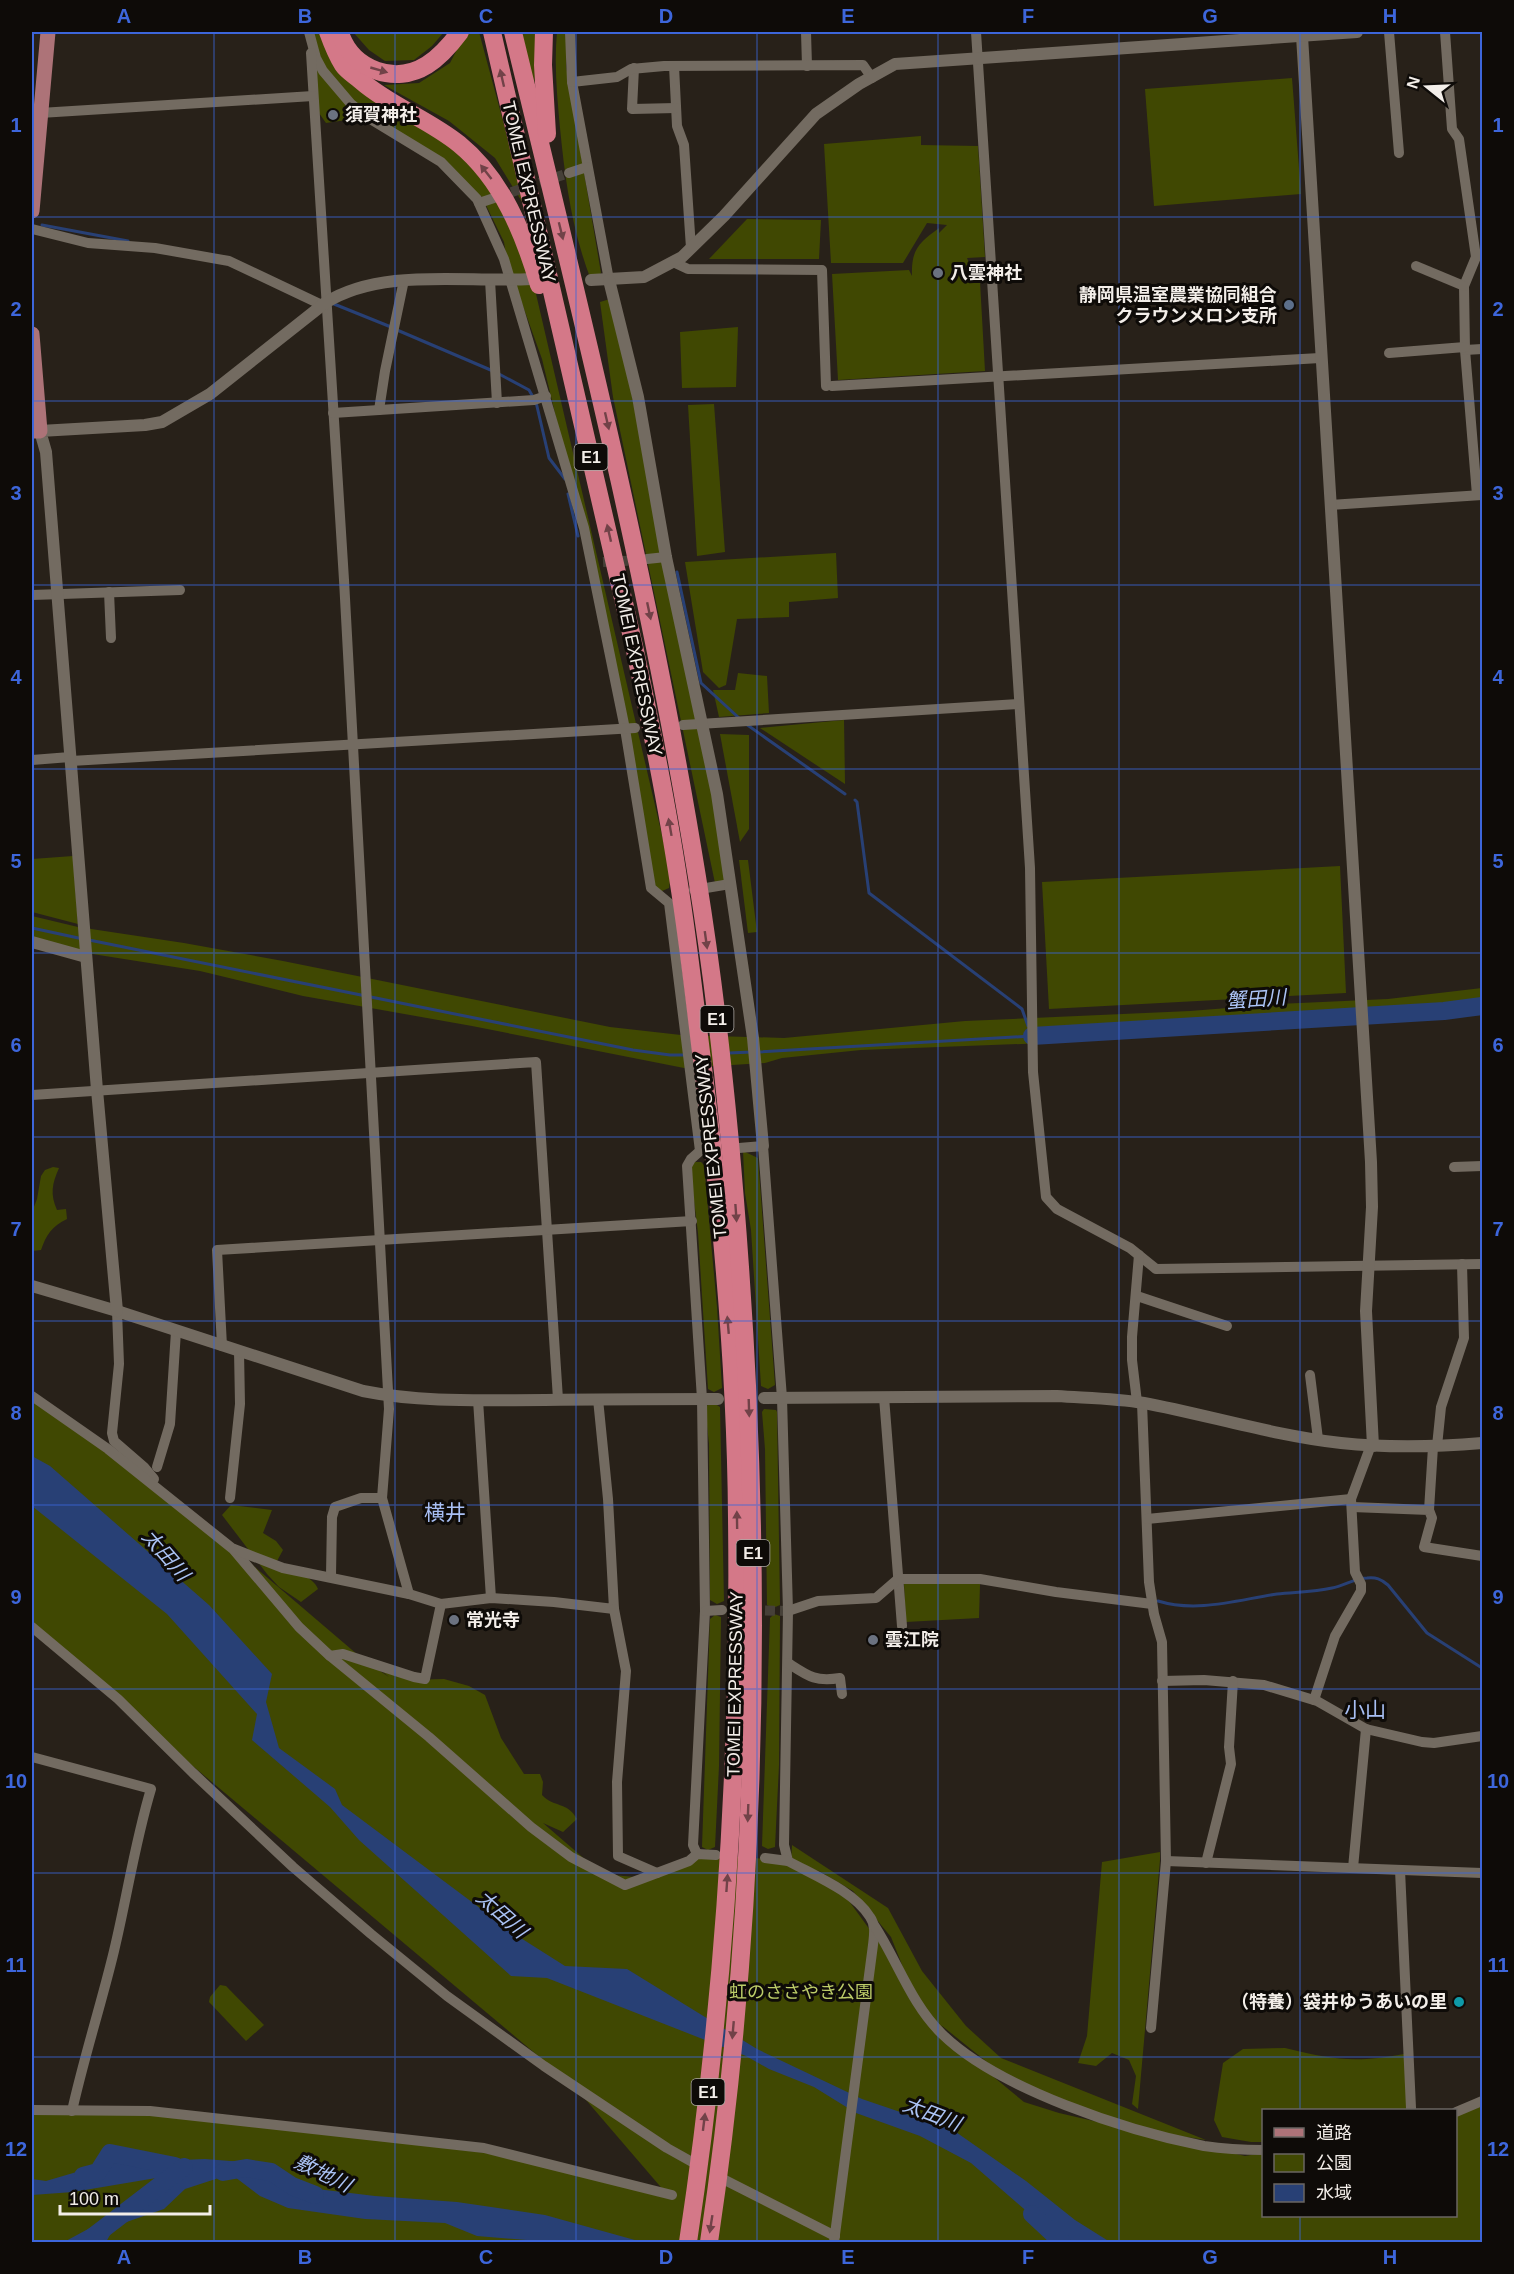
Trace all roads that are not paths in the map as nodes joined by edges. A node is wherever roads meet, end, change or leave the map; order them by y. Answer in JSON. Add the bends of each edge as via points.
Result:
{"nodes":[{"id":1,"x":48,"y":32,"type":"edge"},
{"id":2,"x":328,"y":32,"type":"edge"},
{"id":3,"x":339,"y":32,"type":"edge"},
{"id":4,"x":460,"y":32,"type":"edge"},
{"id":5,"x":492,"y":32,"type":"edge"},
{"id":6,"x":513,"y":32,"type":"edge"},
{"id":7,"x":544,"y":32,"type":"edge"},
{"id":8,"x":570,"y":32,"type":"edge"},
{"id":9,"x":806,"y":32,"type":"edge"},
{"id":10,"x":976,"y":32,"type":"edge"},
{"id":11,"x":1357,"y":32,"type":"edge"},
{"id":12,"x":1389,"y":32,"type":"edge"},
{"id":13,"x":1445,"y":32,"type":"edge"},
{"id":14,"x":1302,"y":36,"type":"junction"},
{"id":15,"x":310,"y":37,"type":"edge"},
{"id":16,"x":978,"y":58,"type":"junction"},
{"id":17,"x":674,"y":66,"type":"junction"},
{"id":18,"x":807,"y":66,"type":"junction"},
{"id":19,"x":634,"y":68,"type":"junction"},
{"id":20,"x":873,"y":78,"type":"junction"},
{"id":21,"x":572,"y":82,"type":"junction"},
{"id":22,"x":313,"y":96,"type":"junction"},
{"id":23,"x":676,"y":108,"type":"junction"},
{"id":24,"x":37,"y":117,"type":"edge"},
{"id":25,"x":1399,"y":153,"type":"dead end"},
{"id":26,"x":587,"y":167,"type":"junction"},
{"id":27,"x":569,"y":173,"type":"tunnel mouth"},
{"id":28,"x":494,"y":198,"type":"tunnel mouth"},
{"id":29,"x":479,"y":203,"type":"junction"},
{"id":30,"x":555,"y":205,"type":"junction"},
{"id":31,"x":32,"y":211,"type":"edge"},
{"id":32,"x":32,"y":229,"type":"edge"},
{"id":33,"x":691,"y":248,"type":"junction"},
{"id":34,"x":1479,"y":257,"type":"edge"},
{"id":35,"x":673,"y":262,"type":"junction"},
{"id":36,"x":1416,"y":267,"type":"dead end"},
{"id":37,"x":531,"y":279,"type":"dead end"},
{"id":38,"x":404,"y":280,"type":"junction"},
{"id":39,"x":490,"y":280,"type":"junction"},
{"id":40,"x":510,"y":280,"type":"junction"},
{"id":41,"x":591,"y":280,"type":"dead end"},
{"id":42,"x":609,"y":280,"type":"junction"},
{"id":43,"x":1464,"y":286,"type":"junction"},
{"id":44,"x":324,"y":304,"type":"junction"},
{"id":45,"x":32,"y":334,"type":"edge"},
{"id":46,"x":1465,"y":349,"type":"junction"},
{"id":47,"x":1482,"y":349,"type":"edge"},
{"id":48,"x":1389,"y":353,"type":"dead end"},
{"id":49,"x":1320,"y":358,"type":"junction"},
{"id":50,"x":998,"y":376,"type":"junction"},
{"id":51,"x":546,"y":396,"type":"junction"},
{"id":52,"x":497,"y":403,"type":"junction"},
{"id":53,"x":379,"y":410,"type":"junction"},
{"id":54,"x":333,"y":413,"type":"junction"},
{"id":55,"x":36,"y":431,"type":"edge"},
{"id":56,"x":1480,"y":495,"type":"edge"},
{"id":57,"x":602,"y":503,"type":"junction"},
{"id":58,"x":1330,"y":505,"type":"junction"},
{"id":59,"x":666,"y":557,"type":"junction"},
{"id":60,"x":647,"y":559,"type":"tunnel mouth"},
{"id":61,"x":603,"y":562,"type":"tunnel mouth"},
{"id":62,"x":591,"y":564,"type":"junction"},
{"id":63,"x":180,"y":590,"type":"dead end"},
{"id":64,"x":109,"y":591,"type":"junction"},
{"id":65,"x":58,"y":593,"type":"junction"},
{"id":66,"x":32,"y":595,"type":"edge"},
{"id":67,"x":111,"y":638,"type":"dead end"},
{"id":68,"x":1019,"y":704,"type":"junction"},
{"id":69,"x":702,"y":724,"type":"junction"},
{"id":70,"x":683,"y":725,"type":"dead end"},
{"id":71,"x":630,"y":729,"type":"junction"},
{"id":72,"x":352,"y":746,"type":"junction"},
{"id":73,"x":70,"y":759,"type":"junction"},
{"id":74,"x":32,"y":760,"type":"edge"},
{"id":75,"x":730,"y":884,"type":"junction"},
{"id":76,"x":661,"y":896,"type":"junction"},
{"id":77,"x":32,"y":942,"type":"edge"},
{"id":78,"x":86,"y":957,"type":"junction"},
{"id":79,"x":371,"y":1074,"type":"junction"},
{"id":80,"x":97,"y":1090,"type":"junction"},
{"id":81,"x":32,"y":1095,"type":"edge"},
{"id":82,"x":762,"y":1146,"type":"junction"},
{"id":83,"x":715,"y":1154,"type":"junction"},
{"id":84,"x":1482,"y":1166,"type":"edge"},
{"id":85,"x":1454,"y":1167,"type":"dead end"},
{"id":86,"x":692,"y":1221,"type":"junction"},
{"id":87,"x":547,"y":1230,"type":"junction"},
{"id":88,"x":380,"y":1240,"type":"junction"},
{"id":89,"x":1139,"y":1255,"type":"junction"},
{"id":90,"x":1462,"y":1264,"type":"junction"},
{"id":91,"x":1482,"y":1264,"type":"edge"},
{"id":92,"x":1369,"y":1265,"type":"junction"},
{"id":93,"x":32,"y":1286,"type":"edge"},
{"id":94,"x":1137,"y":1296,"type":"junction"},
{"id":95,"x":117,"y":1311,"type":"junction"},
{"id":96,"x":1227,"y":1326,"type":"dead end"},
{"id":97,"x":176,"y":1331,"type":"junction"},
{"id":98,"x":222,"y":1346,"type":"junction"},
{"id":99,"x":239,"y":1351,"type":"junction"},
{"id":100,"x":1310,"y":1375,"type":"dead end"},
{"id":101,"x":32,"y":1396,"type":"edge"},
{"id":102,"x":388,"y":1396,"type":"junction"},
{"id":103,"x":884,"y":1397,"type":"junction"},
{"id":104,"x":764,"y":1398,"type":"dead end"},
{"id":105,"x":782,"y":1398,"type":"junction"},
{"id":106,"x":598,"y":1399,"type":"junction"},
{"id":107,"x":702,"y":1399,"type":"junction"},
{"id":108,"x":718,"y":1399,"type":"dead end"},
{"id":109,"x":478,"y":1400,"type":"junction"},
{"id":110,"x":558,"y":1400,"type":"junction"},
{"id":111,"x":1140,"y":1403,"type":"junction"},
{"id":112,"x":1318,"y":1439,"type":"junction"},
{"id":113,"x":1482,"y":1443,"type":"edge"},
{"id":114,"x":1372,"y":1446,"type":"junction"},
{"id":115,"x":1435,"y":1447,"type":"junction"},
{"id":116,"x":157,"y":1467,"type":"dead end"},
{"id":117,"x":163,"y":1491,"type":"junction"},
{"id":118,"x":230,"y":1498,"type":"dead end"},
{"id":119,"x":382,"y":1498,"type":"junction"},
{"id":120,"x":1352,"y":1503,"type":"junction"},
{"id":121,"x":1428,"y":1510,"type":"junction"},
{"id":122,"x":1147,"y":1519,"type":"junction"},
{"id":123,"x":233,"y":1549,"type":"junction"},
{"id":124,"x":1482,"y":1556,"type":"edge"},
{"id":125,"x":331,"y":1576,"type":"junction"},
{"id":126,"x":898,"y":1579,"type":"junction"},
{"id":127,"x":409,"y":1594,"type":"junction"},
{"id":128,"x":491,"y":1598,"type":"junction"},
{"id":129,"x":441,"y":1604,"type":"junction"},
{"id":130,"x":1152,"y":1604,"type":"junction"},
{"id":131,"x":614,"y":1609,"type":"junction"},
{"id":132,"x":722,"y":1610,"type":"dead end"},
{"id":133,"x":705,"y":1611,"type":"junction"},
{"id":134,"x":788,"y":1611,"type":"junction"},
{"id":135,"x":902,"y":1626,"type":"dead end"},
{"id":136,"x":32,"y":1627,"type":"edge"},
{"id":137,"x":330,"y":1656,"type":"junction"},
{"id":138,"x":788,"y":1663,"type":"junction"},
{"id":139,"x":1161,"y":1681,"type":"junction"},
{"id":140,"x":1233,"y":1681,"type":"junction"},
{"id":141,"x":842,"y":1694,"type":"dead end"},
{"id":142,"x":1314,"y":1700,"type":"junction"},
{"id":143,"x":1366,"y":1729,"type":"junction"},
{"id":144,"x":1482,"y":1736,"type":"edge"},
{"id":145,"x":32,"y":1757,"type":"edge"},
{"id":146,"x":697,"y":1854,"type":"junction"},
{"id":147,"x":716,"y":1855,"type":"dead end"},
{"id":148,"x":765,"y":1858,"type":"dead end"},
{"id":149,"x":788,"y":1861,"type":"junction"},
{"id":150,"x":1166,"y":1861,"type":"junction"},
{"id":151,"x":1206,"y":1863,"type":"junction"},
{"id":152,"x":1353,"y":1868,"type":"junction"},
{"id":153,"x":1400,"y":1870,"type":"junction"},
{"id":154,"x":657,"y":1873,"type":"junction"},
{"id":155,"x":1482,"y":1873,"type":"edge"},
{"id":156,"x":874,"y":1925,"type":"junction"},
{"id":157,"x":1151,"y":2028,"type":"dead end"},
{"id":158,"x":1482,"y":2101,"type":"edge"},
{"id":159,"x":1411,"y":2108,"type":"dead end"},
{"id":160,"x":32,"y":2110,"type":"edge"},
{"id":161,"x":72,"y":2111,"type":"junction"},
{"id":162,"x":1457,"y":2111,"type":"edge"},
{"id":163,"x":1262,"y":2150,"type":"edge"},
{"id":164,"x":672,"y":2195,"type":"dead end"},
{"id":165,"x":834,"y":2239,"type":"edge"},
{"id":166,"x":688,"y":2242,"type":"edge"},
{"id":167,"x":708,"y":2242,"type":"edge"}],
"edges":[{"from":1,"to":24,"type":"main road"},
{"from":57,"to":2,"type":"highway","one_way":true,"via":[[532,260],[508,207],[484,169],[458,143],[375,93],[344,67]]},
{"from":3,"to":4,"type":"highway","one_way":true,"via":[[354,58],[366,67],[398,74],[427,65]]},
{"from":57,"to":5,"type":"highway","name":"TOMEI EXPRESSWAY","number":"E1","one_way":true},
{"from":6,"to":30,"type":"highway","name":"TOMEI EXPRESSWAY","number":"E1"},
{"from":7,"to":30,"type":"highway","via":[[544,100]]},
{"from":8,"to":21,"type":"street"},
{"from":9,"to":18,"type":"street"},
{"from":10,"to":16,"type":"street"},
{"from":11,"to":14,"type":"street"},
{"from":12,"to":25,"type":"street"},
{"from":13,"to":34,"type":"street","via":[[1452,129],[1459,139]]},
{"from":14,"to":16,"type":"street"},
{"from":14,"to":49,"type":"street"},
{"from":15,"to":22,"type":"street"},
{"from":15,"to":29,"type":"street","via":[[323,71],[351,104],[441,162]]},
{"from":16,"to":20,"type":"street","via":[[895,64]]},
{"from":16,"to":50,"type":"street"},
{"from":17,"to":18,"type":"street"},
{"from":17,"to":19,"type":"street"},
{"from":17,"to":23,"type":"street"},
{"from":18,"to":20,"type":"street","via":[[863,65]]},
{"from":19,"to":21,"type":"street","via":[[617,77]]},
{"from":19,"to":23,"type":"street","via":[[632,110]]},
{"from":20,"to":33,"type":"street","via":[[816,114]]},
{"from":21,"to":26,"type":"street"},
{"from":22,"to":24,"type":"street"},
{"from":22,"to":44,"type":"street"},
{"from":23,"to":33,"type":"street","via":[[684,144]]},
{"from":24,"to":31,"type":"main road"},
{"from":26,"to":27,"type":"street"},
{"from":26,"to":42,"type":"street"},
{"from":28,"to":29,"type":"street"},
{"from":29,"to":40,"type":"street"},
{"from":30,"to":83,"type":"highway","name":"TOMEI EXPRESSWAY","number":"E1","one_way":true,"via":[[656,641],[698,882],[717,1023]]},
{"from":32,"to":44,"type":"street","via":[[88,243],[155,248],[229,261]]},
{"from":33,"to":35,"type":"street"},
{"from":34,"to":43,"type":"street"},
{"from":35,"to":42,"type":"street","via":[[645,277]]},
{"from":35,"to":50,"type":"street","via":[[688,269],[822,270],[829,386]]},
{"from":36,"to":43,"type":"street"},
{"from":37,"to":40,"type":"street"},
{"from":38,"to":39,"type":"street"},
{"from":38,"to":44,"type":"street","via":[[367,284]]},
{"from":38,"to":53,"type":"street"},
{"from":39,"to":40,"type":"street"},
{"from":39,"to":52,"type":"street"},
{"from":40,"to":51,"type":"street"},
{"from":41,"to":42,"type":"street"},
{"from":42,"to":59,"type":"street","via":[[638,397]]},
{"from":43,"to":46,"type":"street"},
{"from":44,"to":54,"type":"street"},
{"from":44,"to":55,"type":"street","via":[[210,394],[162,422]]},
{"from":45,"to":55,"type":"main road"},
{"from":46,"to":47,"type":"street"},
{"from":46,"to":48,"type":"street"},
{"from":46,"to":56,"type":"street"},
{"from":49,"to":50,"type":"street"},
{"from":49,"to":58,"type":"street"},
{"from":50,"to":68,"type":"street"},
{"from":51,"to":52,"type":"street"},
{"from":51,"to":62,"type":"street"},
{"from":52,"to":53,"type":"street"},
{"from":53,"to":54,"type":"street"},
{"from":54,"to":72,"type":"street"},
{"from":55,"to":65,"type":"street","via":[[46,452]]},
{"from":56,"to":58,"type":"street"},
{"from":83,"to":57,"type":"highway","name":"TOMEI EXPRESSWAY","number":"E1","one_way":true,"via":[[680,885],[656,748]]},
{"from":58,"to":92,"type":"street","via":[[1371,1162]]},
{"from":59,"to":60,"type":"street"},
{"from":59,"to":69,"type":"street"},
{"from":61,"to":62,"type":"street"},
{"from":62,"to":71,"type":"street"},
{"from":63,"to":64,"type":"street"},
{"from":64,"to":65,"type":"street"},
{"from":64,"to":67,"type":"street"},
{"from":65,"to":66,"type":"street"},
{"from":65,"to":73,"type":"street"},
{"from":68,"to":69,"type":"street"},
{"from":68,"to":89,"type":"street","via":[[1030,868],[1033,1072],[1046,1197],[1057,1209]]},
{"from":69,"to":70,"type":"street"},
{"from":69,"to":75,"type":"street"},
{"from":71,"to":72,"type":"street"},
{"from":71,"to":76,"type":"street","via":[[651,888]]},
{"from":72,"to":73,"type":"street"},
{"from":72,"to":79,"type":"street"},
{"from":73,"to":74,"type":"street"},
{"from":73,"to":78,"type":"street"},
{"from":75,"to":76,"type":"street"},
{"from":75,"to":82,"type":"street","via":[[753,1038]]},
{"from":76,"to":83,"type":"street","via":[[669,903],[690,1061]]},
{"from":77,"to":78,"type":"street"},
{"from":78,"to":80,"type":"street"},
{"from":79,"to":80,"type":"street"},
{"from":79,"to":87,"type":"street","via":[[536,1062]]},
{"from":79,"to":88,"type":"street"},
{"from":80,"to":81,"type":"street"},
{"from":80,"to":95,"type":"street"},
{"from":82,"to":83,"type":"street"},
{"from":82,"to":105,"type":"street"},
{"from":83,"to":86,"type":"street","via":[[691,1159],[687,1166]]},
{"from":166,"to":83,"type":"highway","name":"TOMEI EXPRESSWAY","number":"E1","one_way":true,"via":[[711,2062],[732,1819],[737,1515],[732,1368]]},
{"from":83,"to":167,"type":"highway","name":"TOMEI EXPRESSWAY","number":"E1","one_way":true,"via":[[747,1367],[754,1590],[740,1951]]},
{"from":84,"to":85,"type":"street"},
{"from":86,"to":87,"type":"street"},
{"from":86,"to":107,"type":"street"},
{"from":87,"to":88,"type":"street"},
{"from":87,"to":110,"type":"street"},
{"from":88,"to":98,"type":"street","via":[[217,1250]]},
{"from":88,"to":102,"type":"street"},
{"from":89,"to":92,"type":"street","via":[[1156,1269]]},
{"from":89,"to":94,"type":"street"},
{"from":90,"to":91,"type":"street"},
{"from":90,"to":92,"type":"street"},
{"from":90,"to":115,"type":"street","via":[[1464,1338],[1441,1407]]},
{"from":92,"to":114,"type":"street","via":[[1366,1311]]},
{"from":93,"to":95,"type":"street"},
{"from":94,"to":96,"type":"street"},
{"from":94,"to":111,"type":"street","via":[[1132,1360]]},
{"from":95,"to":97,"type":"street"},
{"from":95,"to":117,"type":"street","via":[[119,1364],[114,1441],[144,1467]]},
{"from":97,"to":98,"type":"street"},
{"from":97,"to":116,"type":"street","via":[[170,1424]]},
{"from":98,"to":99,"type":"street"},
{"from":99,"to":102,"type":"street"},
{"from":99,"to":118,"type":"street","via":[[240,1404]]},
{"from":100,"to":112,"type":"street"},
{"from":101,"to":117,"type":"street"},
{"from":102,"to":109,"type":"street"},
{"from":102,"to":119,"type":"street"},
{"from":103,"to":105,"type":"street"},
{"from":103,"to":111,"type":"street","via":[[1057,1396]]},
{"from":103,"to":126,"type":"street"},
{"from":104,"to":105,"type":"street"},
{"from":105,"to":134,"type":"street"},
{"from":106,"to":107,"type":"street"},
{"from":106,"to":110,"type":"street"},
{"from":106,"to":131,"type":"street"},
{"from":107,"to":108,"type":"street"},
{"from":107,"to":133,"type":"street"},
{"from":109,"to":110,"type":"street"},
{"from":109,"to":128,"type":"street"},
{"from":111,"to":112,"type":"street"},
{"from":111,"to":122,"type":"street"},
{"from":112,"to":114,"type":"street"},
{"from":113,"to":115,"type":"street"},
{"from":114,"to":115,"type":"street"},
{"from":114,"to":120,"type":"street"},
{"from":115,"to":121,"type":"street"},
{"from":117,"to":123,"type":"street"},
{"from":119,"to":125,"type":"street","via":[[361,1498],[335,1507]]},
{"from":119,"to":127,"type":"street"},
{"from":120,"to":121,"type":"street"},
{"from":120,"to":122,"type":"street"},
{"from":120,"to":142,"type":"street","via":[[1355,1572],[1360,1591],[1335,1636]]},
{"from":121,"to":124,"type":"street","via":[[1432,1518],[1424,1547]]},
{"from":122,"to":130,"type":"street"},
{"from":123,"to":125,"type":"street","via":[[283,1568]]},
{"from":123,"to":137,"type":"street","via":[[299,1627]]},
{"from":125,"to":127,"type":"street"},
{"from":126,"to":130,"type":"street","via":[[980,1579]]},
{"from":126,"to":134,"type":"street","via":[[876,1598],[818,1601]]},
{"from":126,"to":135,"type":"street"},
{"from":127,"to":129,"type":"street"},
{"from":128,"to":129,"type":"street"},
{"from":128,"to":131,"type":"street"},
{"from":129,"to":137,"type":"street","via":[[425,1679],[343,1654]]},
{"from":130,"to":139,"type":"street","via":[[1162,1642]]},
{"from":131,"to":154,"type":"street","via":[[626,1671],[617,1782],[618,1856]]},
{"from":132,"to":133,"type":"street"},
{"from":133,"to":146,"type":"street","via":[[693,1845]]},
{"from":134,"to":138,"type":"street"},
{"from":136,"to":165,"type":"street","via":[[118,1699],[293,1867],[447,1996],[667,2148]]},
{"from":137,"to":154,"type":"street","via":[[531,1827],[572,1857],[625,1885]]},
{"from":138,"to":141,"type":"street","via":[[813,1678],[840,1678]]},
{"from":138,"to":149,"type":"street","via":[[784,1845]]},
{"from":139,"to":140,"type":"street"},
{"from":139,"to":150,"type":"street"},
{"from":140,"to":142,"type":"street","via":[[1264,1685]]},
{"from":140,"to":151,"type":"street","via":[[1231,1764]]},
{"from":142,"to":143,"type":"street"},
{"from":143,"to":144,"type":"street","via":[[1434,1743]]},
{"from":143,"to":152,"type":"street"},
{"from":145,"to":161,"type":"street","via":[[151,1789]]},
{"from":146,"to":147,"type":"street"},
{"from":146,"to":154,"type":"street"},
{"from":148,"to":149,"type":"street"},
{"from":149,"to":156,"type":"street","via":[[841,1890]]},
{"from":150,"to":151,"type":"street"},
{"from":150,"to":157,"type":"street"},
{"from":151,"to":152,"type":"street"},
{"from":152,"to":153,"type":"street"},
{"from":153,"to":155,"type":"street"},
{"from":153,"to":159,"type":"street"},
{"from":156,"to":163,"type":"street","via":[[922,2010],[941,2034],[990,2069],[1031,2090],[1127,2126],[1205,2146]]},
{"from":156,"to":165,"type":"street"},
{"from":158,"to":162,"type":"street"},
{"from":160,"to":161,"type":"street"},
{"from":161,"to":164,"type":"street","via":[[150,2111],[484,2148]]}]}
